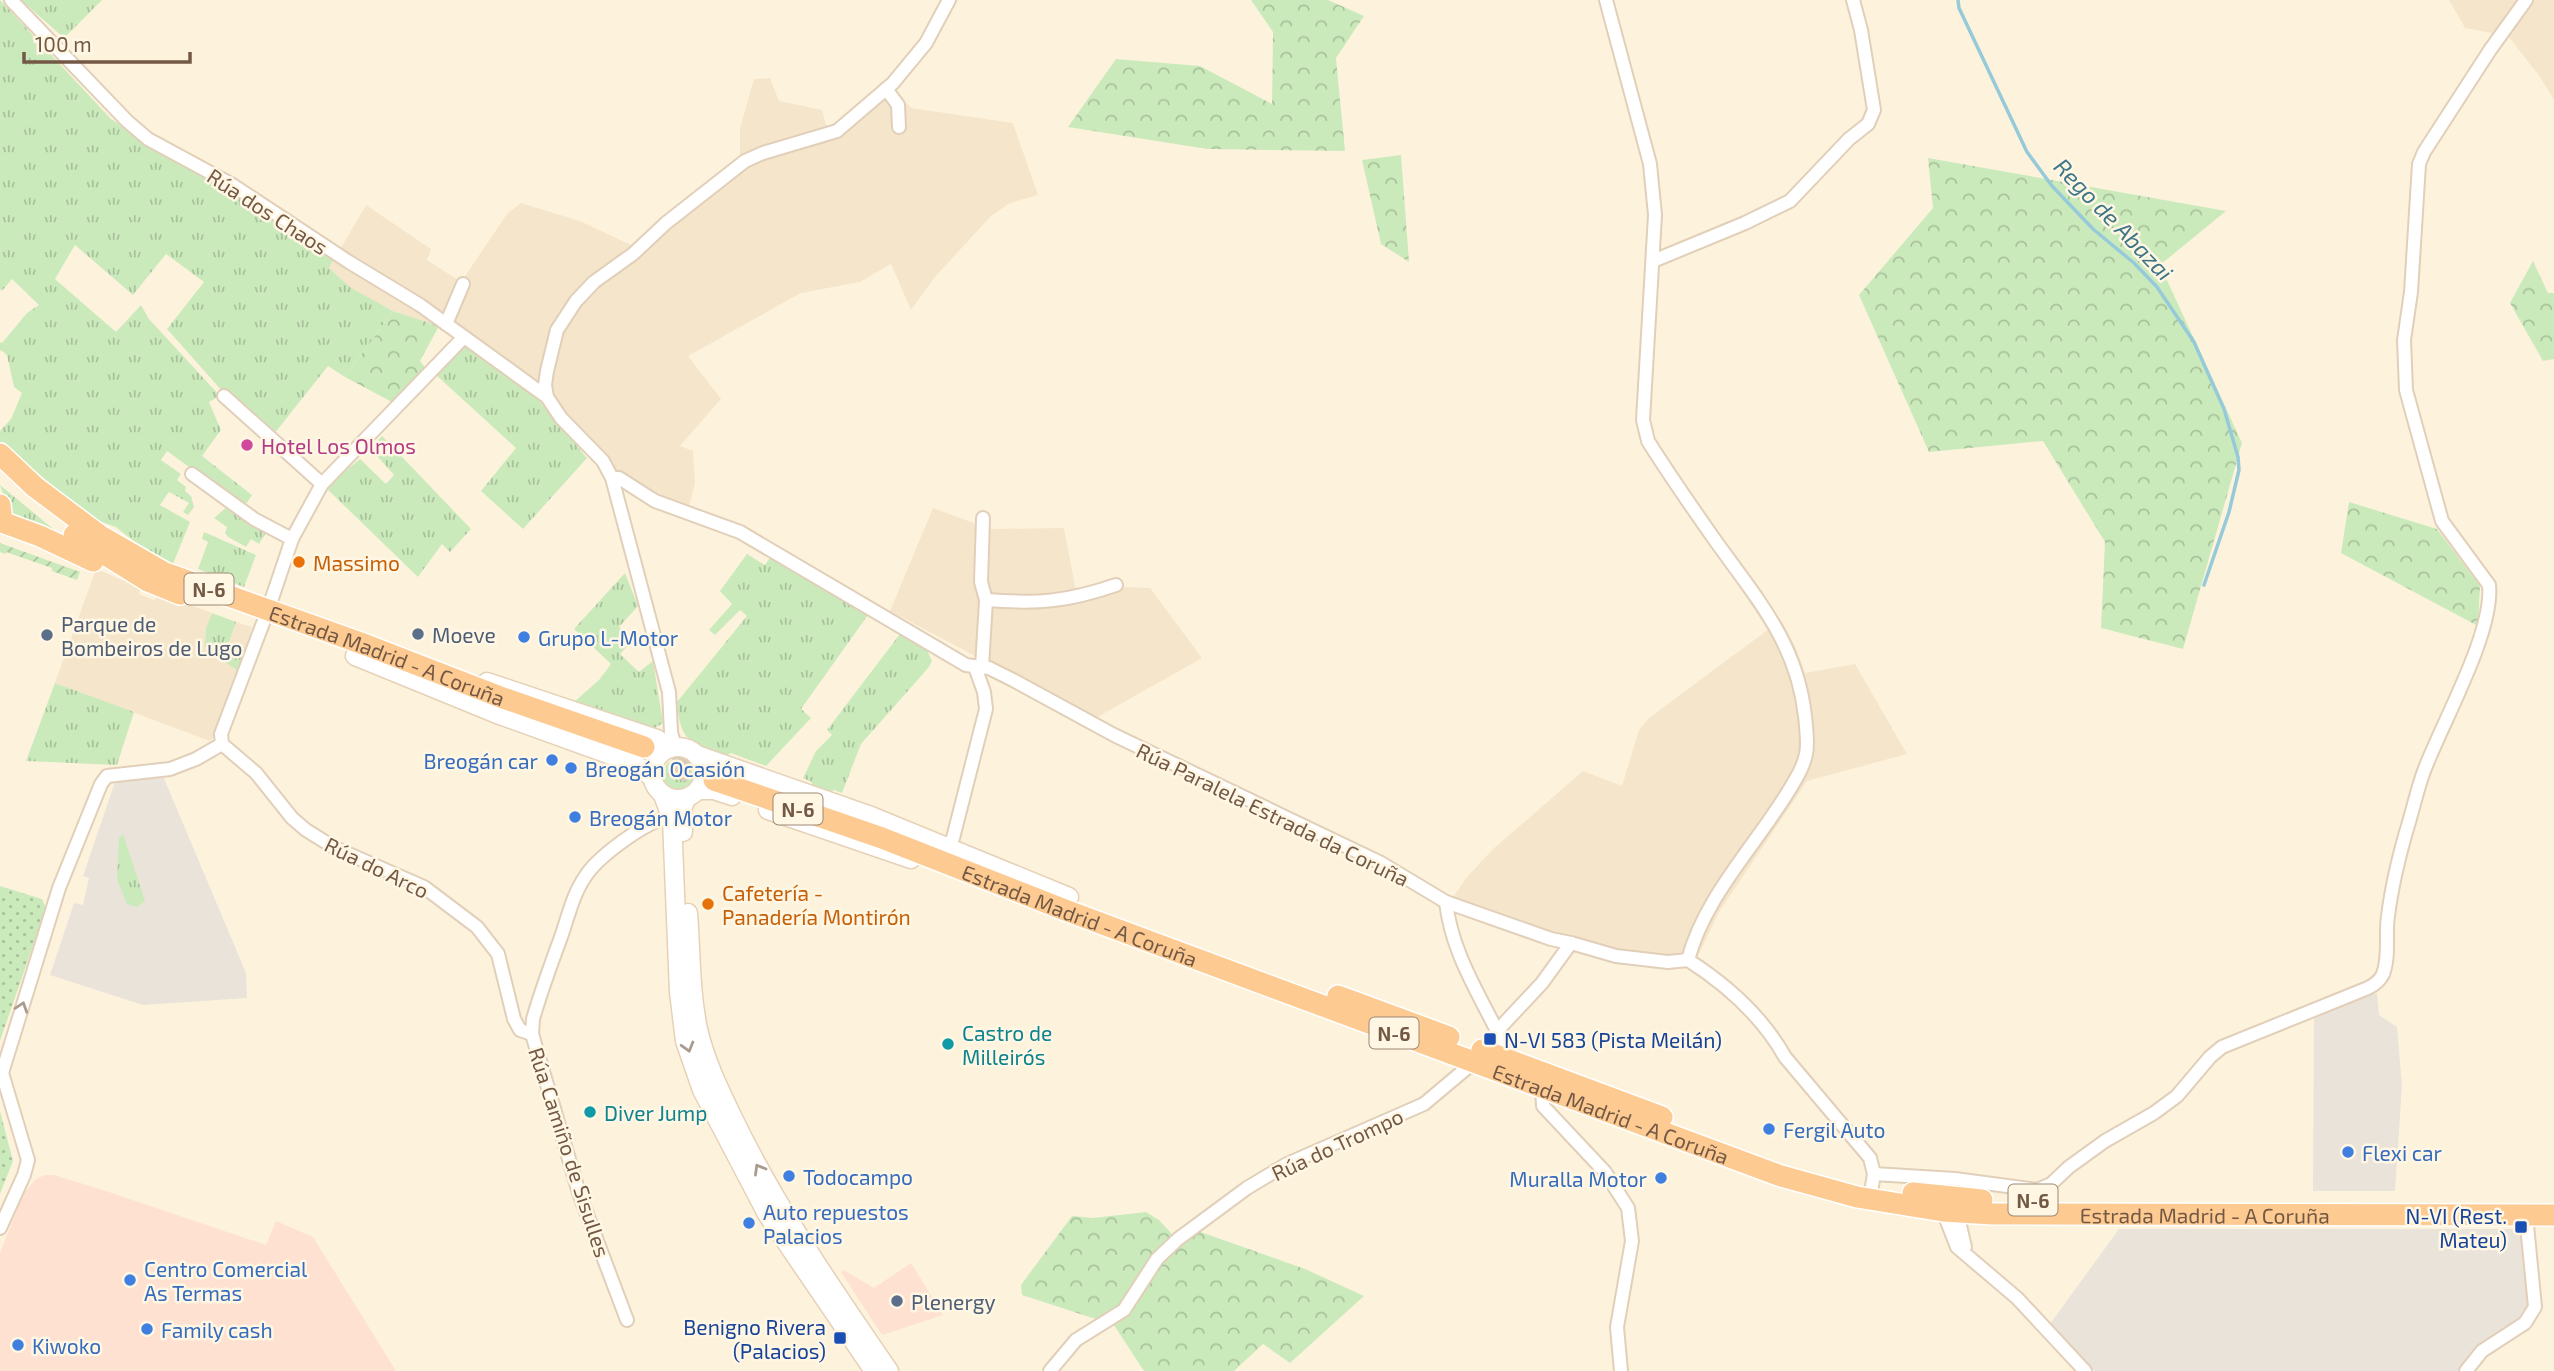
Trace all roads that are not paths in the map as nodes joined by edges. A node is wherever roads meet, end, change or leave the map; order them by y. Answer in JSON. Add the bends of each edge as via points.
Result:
{"nodes":[{"id":1,"x":11,"y":0,"type":"edge"},
{"id":2,"x":949,"y":0,"type":"edge"},
{"id":3,"x":1606,"y":0,"type":"edge"},
{"id":4,"x":1853,"y":0,"type":"edge"},
{"id":5,"x":2526,"y":0,"type":"edge"},
{"id":6,"x":886,"y":89,"type":"junction"},
{"id":7,"x":899,"y":127,"type":"dead end"},
{"id":8,"x":1653,"y":261,"type":"junction"},
{"id":9,"x":463,"y":284,"type":"dead end"},
{"id":10,"x":446,"y":324,"type":"junction"},
{"id":11,"x":464,"y":337,"type":"junction"},
{"id":12,"x":224,"y":396,"type":"dead end"},
{"id":13,"x":547,"y":397,"type":"junction"},
{"id":14,"x":0,"y":454,"type":"edge"},
{"id":15,"x":0,"y":473,"type":"edge"},
{"id":16,"x":192,"y":474,"type":"dead end"},
{"id":17,"x":612,"y":478,"type":"junction"},
{"id":18,"x":322,"y":484,"type":"junction"},
{"id":19,"x":1,"y":516,"type":"edge"},
{"id":20,"x":983,"y":518,"type":"dead end"},
{"id":21,"x":292,"y":539,"type":"junction"},
{"id":22,"x":148,"y":581,"type":"junction"},
{"id":23,"x":1116,"y":585,"type":"dead end"},
{"id":24,"x":986,"y":600,"type":"junction"},
{"id":25,"x":266,"y":617,"type":"junction"},
{"id":26,"x":360,"y":650,"type":"junction"},
{"id":27,"x":978,"y":667,"type":"junction"},
{"id":28,"x":222,"y":744,"type":"junction"},
{"id":29,"x":673,"y":747,"type":"junction"},
{"id":30,"x":642,"y":751,"type":"tunnel mouth"},
{"id":31,"x":697,"y":755,"type":"junction"},
{"id":32,"x":615,"y":756,"type":"junction"},
{"id":33,"x":652,"y":777,"type":"junction"},
{"id":34,"x":704,"y":785,"type":"junction"},
{"id":35,"x":663,"y":795,"type":"junction"},
{"id":36,"x":662,"y":819,"type":"junction"},
{"id":37,"x":948,"y":846,"type":"junction"},
{"id":38,"x":675,"y":858,"type":"junction"},
{"id":39,"x":1446,"y":902,"type":"junction"},
{"id":40,"x":1067,"y":903,"type":"junction"},
{"id":41,"x":1571,"y":943,"type":"junction"},
{"id":42,"x":1688,"y":960,"type":"junction"},
{"id":43,"x":1497,"y":1031,"type":"junction"},
{"id":44,"x":532,"y":1034,"type":"junction"},
{"id":45,"x":1484,"y":1058,"type":"junction"},
{"id":46,"x":1,"y":1072,"type":"edge"},
{"id":47,"x":1542,"y":1087,"type":"junction"},
{"id":48,"x":1873,"y":1180,"type":"junction"},
{"id":49,"x":2041,"y":1194,"type":"junction"},
{"id":50,"x":2554,"y":1202,"type":"edge"},
{"id":51,"x":1951,"y":1216,"type":"junction"},
{"id":52,"x":2526,"y":1216,"type":"junction"},
{"id":53,"x":2554,"y":1216,"type":"edge"},
{"id":54,"x":0,"y":1228,"type":"edge"},
{"id":55,"x":1962,"y":1251,"type":"junction"},
{"id":56,"x":627,"y":1320,"type":"dead end"},
{"id":57,"x":874,"y":1371,"type":"edge"},
{"id":58,"x":889,"y":1371,"type":"edge"},
{"id":59,"x":1050,"y":1371,"type":"edge"},
{"id":60,"x":1621,"y":1371,"type":"edge"},
{"id":61,"x":2085,"y":1371,"type":"edge"},
{"id":62,"x":2466,"y":1371,"type":"edge"}],
"edges":[{"from":1,"to":10,"type":"street","name":"Rúa dos Chaos","via":[[148,139],[231,184]]},
{"from":2,"to":6,"type":"street","via":[[926,43]]},
{"from":3,"to":8,"type":"street","via":[[1650,164]]},
{"from":4,"to":8,"type":"street","via":[[1874,110],[1868,124],[1790,201]]},
{"from":5,"to":49,"type":"street","via":[[2424,152],[2416,181],[2411,292],[2403,340],[2406,390],[2442,521],[2489,585],[2490,596],[2478,644],[2424,772],[2400,852],[2383,974],[2368,988],[2222,1047],[2177,1096],[2105,1141]]},
{"from":6,"to":7,"type":"street","via":[[898,105]]},
{"from":6,"to":13,"type":"street","via":[[836,131],[745,161],[594,282],[557,330],[547,371]]},
{"from":8,"to":42,"type":"street","via":[[1643,420],[1648,442],[1787,646],[1797,672],[1808,739],[1807,758],[1794,783],[1695,935]]},
{"from":9,"to":10,"type":"street"},
{"from":10,"to":11,"type":"street","name":"Rúa dos Chaos"},
{"from":11,"to":13,"type":"street","name":"Rúa dos Chaos"},
{"from":11,"to":18,"type":"street"},
{"from":12,"to":18,"type":"street"},
{"from":13,"to":17,"type":"street","name":"Rúa dos Chaos","via":[[603,461]]},
{"from":14,"to":25,"type":"highway","name":"Estrada Madrid - A Coruña","number":"N-6","via":[[64,510],[130,554]]},
{"from":15,"to":22,"type":"highway","name":"Estrada Madrid - A Coruña","number":"N-6","via":[[67,530]]},
{"from":16,"to":21,"type":"street","via":[[254,519]]},
{"from":17,"to":27,"type":"street","name":"Rúa Paralela Estrada da Coruña","via":[[655,501],[740,532],[954,658]]},
{"from":17,"to":29,"type":"street","via":[[669,692]]},
{"from":18,"to":21,"type":"street"},
{"from":19,"to":22,"type":"highway","number":"N-6","via":[[115,571]]},
{"from":20,"to":24,"type":"street","via":[[981,582]]},
{"from":21,"to":25,"type":"street"},
{"from":22,"to":25,"type":"highway","name":"Estrada Madrid - A Coruña","number":"N-6"},
{"from":23,"to":24,"type":"street","via":[[1066,601]]},
{"from":24,"to":27,"type":"street"},
{"from":25,"to":26,"type":"highway","name":"Estrada Madrid - A Coruña","number":"N-6"},
{"from":25,"to":28,"type":"street","via":[[221,734]]},
{"from":26,"to":29,"type":"main road","via":[[541,700]]},
{"from":26,"to":30,"type":"highway","name":"Estrada Madrid - A Coruña","number":"N-6"},
{"from":26,"to":32,"type":"main road","via":[[497,714]]},
{"from":27,"to":37,"type":"street","via":[[986,709]]},
{"from":27,"to":39,"type":"street","name":"Rúa Paralela Estrada da Coruña","via":[[1013,680],[1114,735],[1381,863]]},
{"from":28,"to":44,"type":"street","name":"Rúa do Arco","via":[[256,773],[306,830],[335,848],[424,887],[477,927],[498,954],[514,1019],[520,1030]]},
{"from":46,"to":28,"type":"street","one_way":true,"via":[[59,887],[101,784],[107,776],[170,769]]},
{"from":29,"to":31,"type":"main road"},
{"from":29,"to":33,"type":"main road","via":[[656,759]]},
{"from":31,"to":34,"type":"main road","via":[[702,761]]},
{"from":31,"to":37,"type":"main road"},
{"from":32,"to":33,"type":"main road","via":[[633,762]]},
{"from":32,"to":36,"type":"main road","via":[[645,790]]},
{"from":33,"to":35,"type":"main road"},
{"from":34,"to":35,"type":"main road","via":[[670,799]]},
{"from":34,"to":40,"type":"highway","name":"Estrada Madrid - A Coruña","number":"N-6","via":[[881,838]]},
{"from":58,"to":34,"type":"main road","one_way":true,"via":[[749,1152],[714,1078],[698,1031],[682,820]]},
{"from":35,"to":38,"type":"main road","via":[[672,819]]},
{"from":36,"to":38,"type":"main road"},
{"from":36,"to":44,"type":"street","name":"Rúa Camiño de Sisulles","via":[[613,848],[584,877],[537,1002]]},
{"from":37,"to":40,"type":"main road"},
{"from":38,"to":57,"type":"main road","one_way":true,"via":[[679,992],[685,1041],[702,1090],[767,1214]]},
{"from":39,"to":41,"type":"street","name":"Rúa Paralela Estrada da Coruña"},
{"from":39,"to":43,"type":"street","via":[[1457,952]]},
{"from":40,"to":45,"type":"highway","name":"Estrada Madrid - A Coruña","number":"N-6"},
{"from":41,"to":42,"type":"street","name":"Rúa Paralela Estrada da Coruña","via":[[1616,956]]},
{"from":41,"to":43,"type":"street","via":[[1542,984]]},
{"from":42,"to":48,"type":"street","via":[[1750,1008],[1870,1158]]},
{"from":43,"to":45,"type":"street","via":[[1499,1043]]},
{"from":44,"to":56,"type":"street","name":"Rúa Camiño de Sisulles","via":[[579,1194]]},
{"from":45,"to":47,"type":"highway","name":"Estrada Madrid - A Coruña","number":"N-6"},
{"from":45,"to":48,"type":"highway","name":"Estrada Madrid - A Coruña","number":"N-6","via":[[1824,1174]]},
{"from":45,"to":59,"type":"street","name":"Rúa do Trompo","via":[[1424,1104],[1287,1164],[1247,1188],[1178,1239],[1157,1259],[1124,1310],[1076,1340]]},
{"from":46,"to":54,"type":"street","via":[[28,1160]]},
{"from":47,"to":51,"type":"highway","name":"Estrada Madrid - A Coruña","number":"N-6","via":[[1778,1175]]},
{"from":47,"to":60,"type":"street","via":[[1543,1106],[1605,1172],[1628,1208],[1632,1241],[1617,1327]]},
{"from":48,"to":49,"type":"street","via":[[1944,1182]]},
{"from":48,"to":49,"type":"highway","name":"Estrada Madrid - A Coruña","number":"N-6","via":[[1897,1191],[1979,1200]]},
{"from":49,"to":50,"type":"highway","name":"Estrada Madrid - A Coruña","number":"N-6"},
{"from":51,"to":52,"type":"highway","name":"Estrada Madrid - A Coruña","number":"N-6"},
{"from":51,"to":55,"type":"street","via":[[1953,1242]]},
{"from":51,"to":55,"type":"street","via":[[1965,1247]]},
{"from":52,"to":53,"type":"highway","name":"Estrada Madrid - A Coruña","number":"N-6"},
{"from":52,"to":62,"type":"street","via":[[2535,1307],[2525,1323],[2482,1351]]},
{"from":55,"to":61,"type":"street","via":[[2017,1298]]}]}
